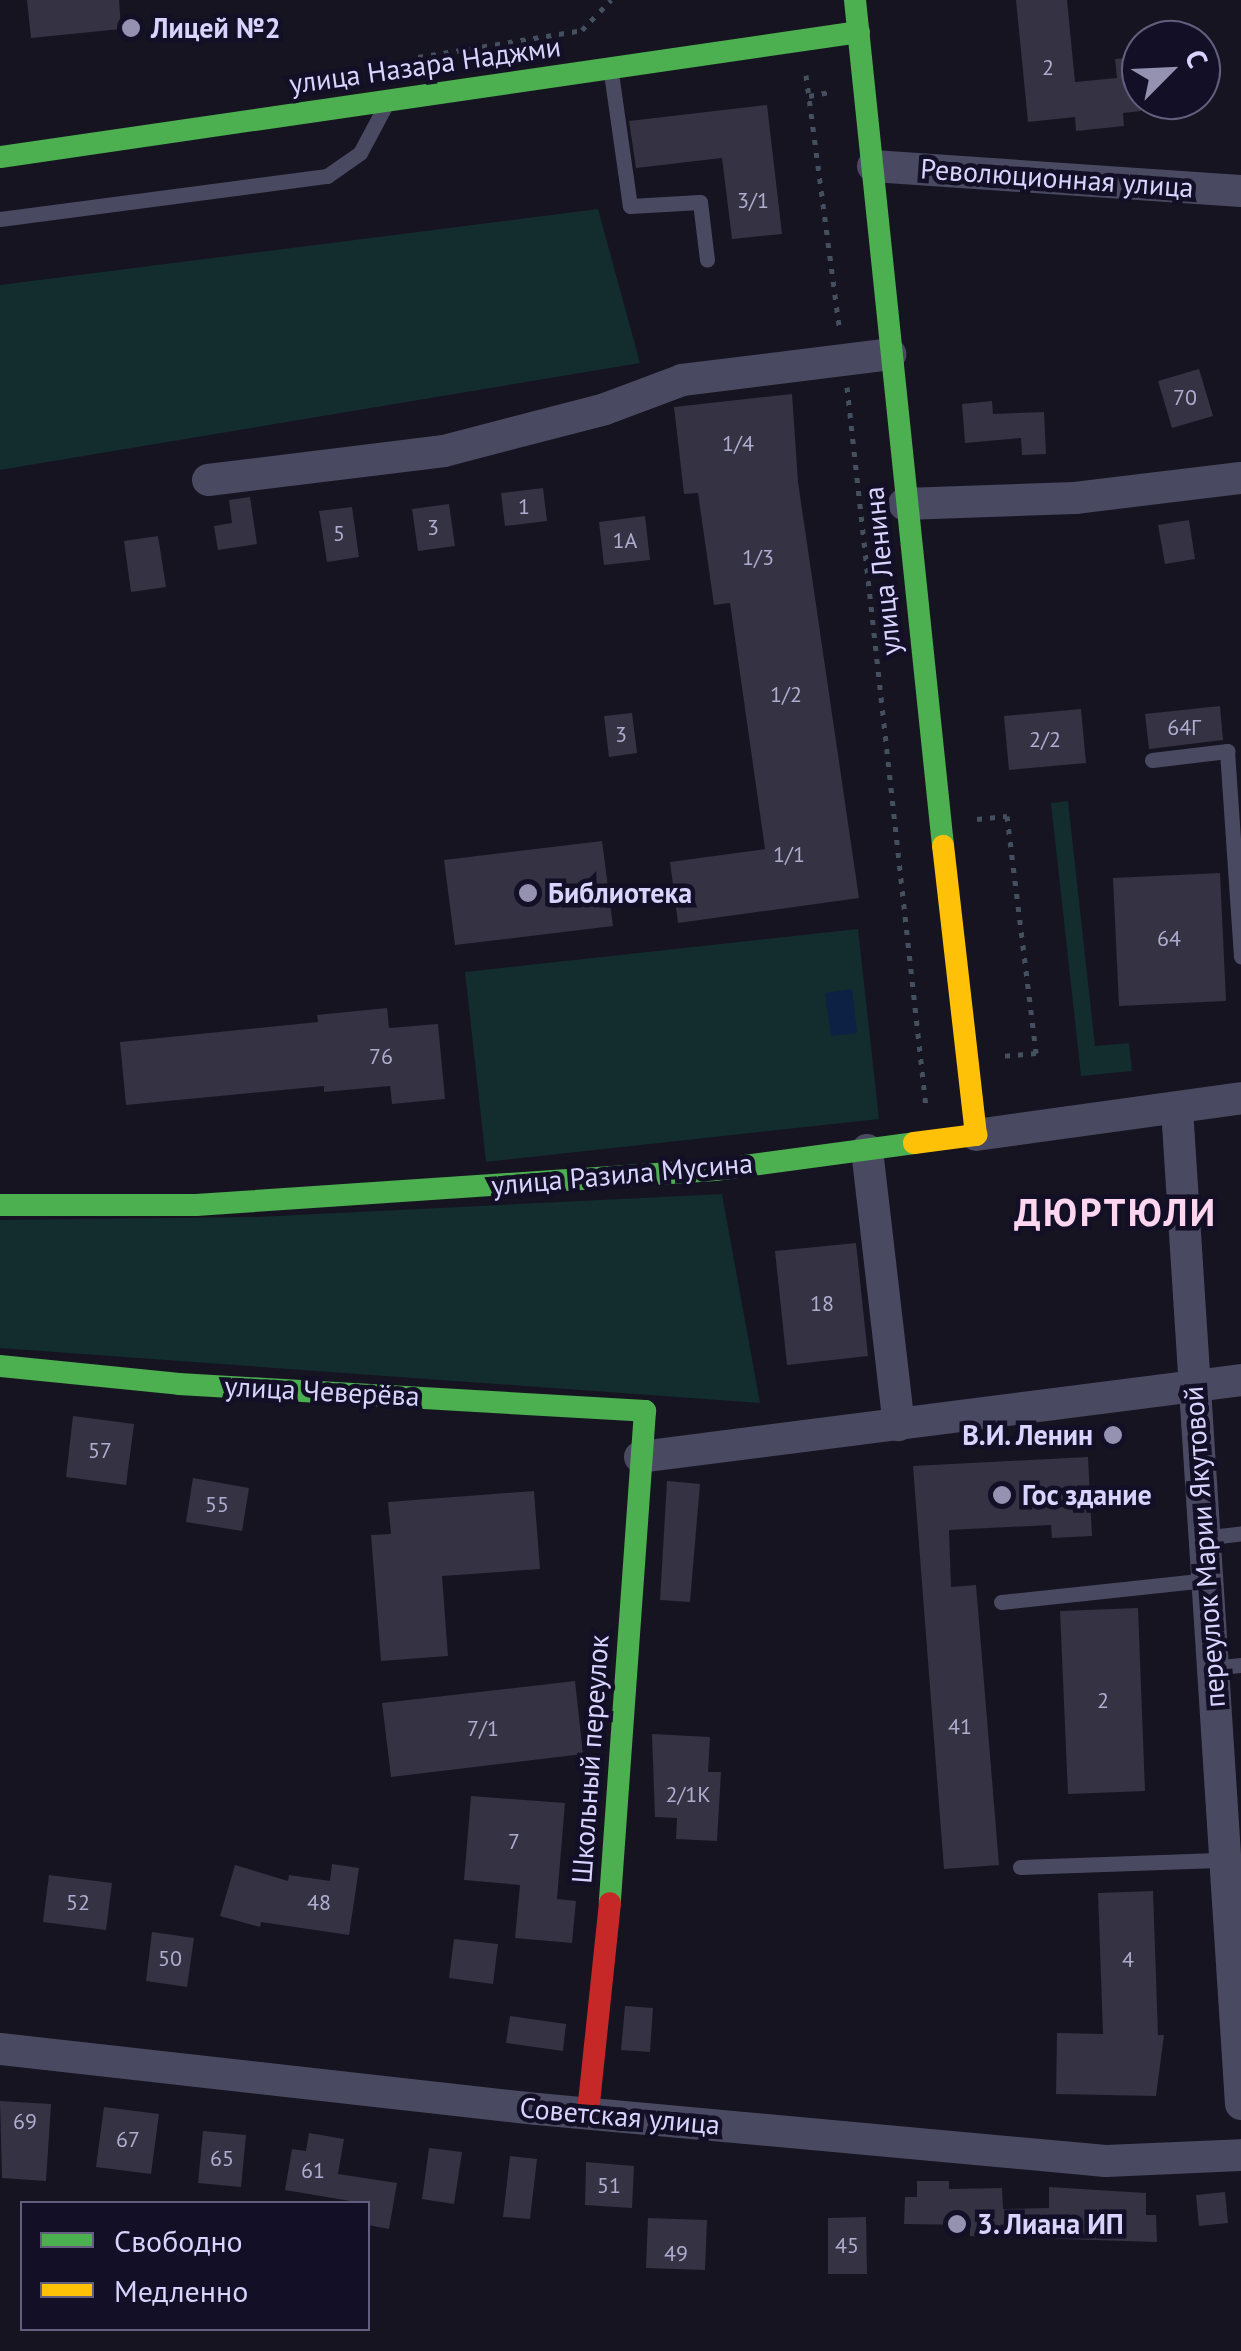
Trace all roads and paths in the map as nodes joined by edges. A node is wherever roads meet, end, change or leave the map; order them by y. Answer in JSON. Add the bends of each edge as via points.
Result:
{"nodes":[{"id":1,"x":855,"y":0,"type":"edge"},
{"id":2,"x":859,"y":32,"type":"junction"},
{"id":3,"x":611,"y":69,"type":"junction"},
{"id":4,"x":806,"y":72,"type":"dead end"},
{"id":5,"x":836,"y":91,"type":"dead end"},
{"id":6,"x":809,"y":96,"type":"junction"},
{"id":7,"x":389,"y":100,"type":"junction"},
{"id":8,"x":0,"y":157,"type":"edge"},
{"id":9,"x":873,"y":166,"type":"junction"},
{"id":10,"x":1241,"y":190,"type":"edge"},
{"id":11,"x":0,"y":220,"type":"edge"},
{"id":12,"x":707,"y":260,"type":"dead end"},
{"id":13,"x":890,"y":354,"type":"junction"},
{"id":14,"x":844,"y":360,"type":"junction"},
{"id":15,"x":1241,"y":478,"type":"edge"},
{"id":16,"x":208,"y":480,"type":"dead end"},
{"id":17,"x":904,"y":504,"type":"junction"},
{"id":18,"x":1152,"y":760,"type":"dead end"},
{"id":19,"x":971,"y":801,"type":"dead end"},
{"id":20,"x":1241,"y":956,"type":"edge"},
{"id":21,"x":1003,"y":1056,"type":"dead end"},
{"id":22,"x":1241,"y":1098,"type":"edge"},
{"id":23,"x":1177,"y":1109,"type":"junction"},
{"id":24,"x":976,"y":1135,"type":"junction"},
{"id":25,"x":930,"y":1141,"type":"junction"},
{"id":26,"x":866,"y":1150,"type":"junction"},
{"id":27,"x":0,"y":1205,"type":"edge"},
{"id":28,"x":0,"y":1366,"type":"edge"},
{"id":29,"x":1241,"y":1380,"type":"edge"},
{"id":30,"x":1193,"y":1389,"type":"junction"},
{"id":31,"x":645,"y":1411,"type":"joint"},
{"id":32,"x":899,"y":1425,"type":"junction"},
{"id":33,"x":640,"y":1457,"type":"junction"},
{"id":34,"x":1241,"y":1533,"type":"edge"},
{"id":35,"x":1203,"y":1538,"type":"junction"},
{"id":36,"x":1206,"y":1580,"type":"junction"},
{"id":37,"x":1002,"y":1602,"type":"dead end"},
{"id":38,"x":1226,"y":1666,"type":"edge"},
{"id":39,"x":1231,"y":1804,"type":"edge"},
{"id":40,"x":1225,"y":1860,"type":"junction"},
{"id":41,"x":1020,"y":1868,"type":"dead end"},
{"id":42,"x":0,"y":2049,"type":"edge"},
{"id":43,"x":1241,"y":2104,"type":"edge"},
{"id":44,"x":588,"y":2112,"type":"junction"},
{"id":45,"x":1241,"y":2154,"type":"edge"}],
"edges":[{"from":1,"to":2,"type":"street","name":"улица Ленина"},
{"from":2,"to":3,"type":"street","name":"улица Назара Наджми"},
{"from":2,"to":9,"type":"street","name":"улица Ленина"},
{"from":3,"to":7,"type":"street","name":"улица Назара Наджми"},
{"from":3,"to":12,"type":"lane","via":[[630,206],[700,202]]},
{"from":4,"to":6,"type":"path"},
{"from":5,"to":6,"type":"path"},
{"from":6,"to":14,"type":"path"},
{"from":7,"to":8,"type":"street","name":"улица Назара Наджми"},
{"from":7,"to":11,"type":"lane","via":[[360,153],[327,176]]},
{"from":9,"to":10,"type":"street","name":"Революционная улица"},
{"from":9,"to":13,"type":"street","name":"улица Ленина"},
{"from":13,"to":14,"type":"street"},
{"from":13,"to":17,"type":"street","name":"улица Ленина"},
{"from":14,"to":16,"type":"street","via":[[682,380],[605,409],[444,451]]},
{"from":14,"to":25,"type":"path"},
{"from":15,"to":17,"type":"street","via":[[1076,498]]},
{"from":17,"to":24,"type":"street","name":"улица Ленина"},
{"from":18,"to":20,"type":"lane","via":[[1227,751]]},
{"from":19,"to":21,"type":"path","via":[[974,820],[1007,816],[1036,1053]]},
{"from":22,"to":23,"type":"street","name":"улица Разила Мусина"},
{"from":23,"to":24,"type":"street","name":"улица Разила Мусина"},
{"from":23,"to":30,"type":"street","name":"переулок Марии Якутовой"},
{"from":24,"to":25,"type":"street","name":"улица Разила Мусина"},
{"from":25,"to":26,"type":"street","name":"улица Разила Мусина"},
{"from":26,"to":27,"type":"street","name":"улица Разила Мусина","via":[[715,1170],[196,1205]]},
{"from":26,"to":32,"type":"street"},
{"from":28,"to":31,"type":"street","name":"улица Чеверёва","via":[[179,1384]]},
{"from":29,"to":30,"type":"street"},
{"from":30,"to":32,"type":"street"},
{"from":30,"to":35,"type":"street","name":"переулок Марии Якутовой"},
{"from":31,"to":33,"type":"street","name":"Школьный переулок"},
{"from":32,"to":33,"type":"street"},
{"from":33,"to":44,"type":"street","name":"Школьный переулок","via":[[622,1783]]},
{"from":34,"to":35,"type":"lane"},
{"from":35,"to":36,"type":"street","name":"переулок Марии Якутовой"},
{"from":36,"to":37,"type":"lane"},
{"from":36,"to":38,"type":"street","name":"переулок Марии Якутовой"},
{"from":38,"to":39,"type":"street","name":"переулок Марии Якутовой"},
{"from":39,"to":40,"type":"street","name":"переулок Марии Якутовой"},
{"from":40,"to":41,"type":"lane"},
{"from":40,"to":43,"type":"street","name":"переулок Марии Якутовой"},
{"from":42,"to":44,"type":"street","name":"Советская улица"},
{"from":44,"to":45,"type":"street","name":"Советская улица","via":[[1106,2162]]}]}
